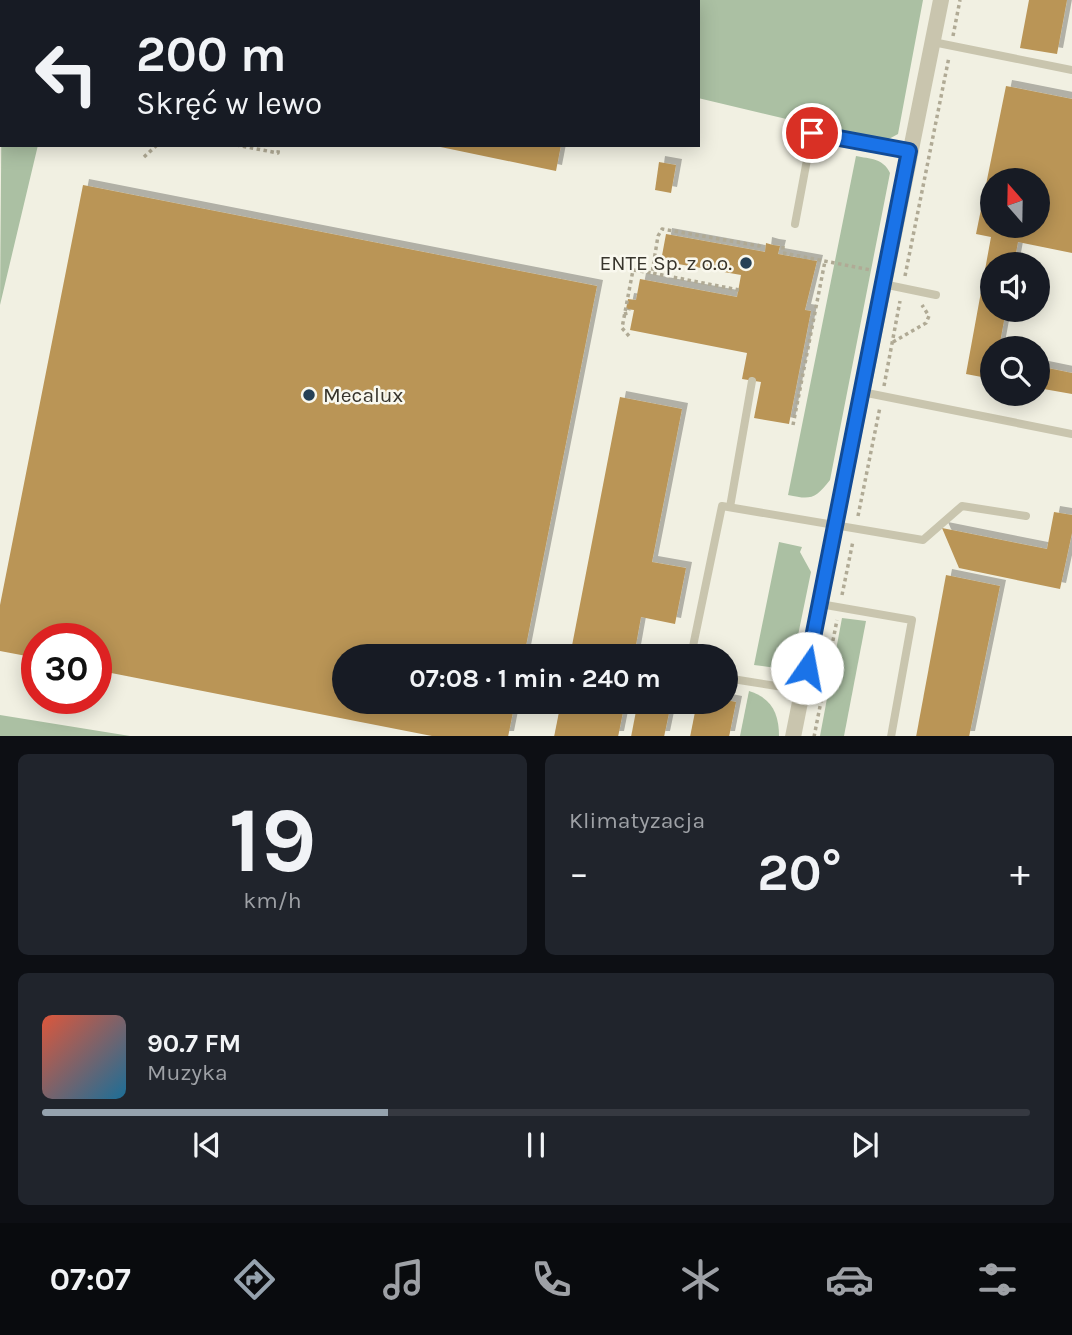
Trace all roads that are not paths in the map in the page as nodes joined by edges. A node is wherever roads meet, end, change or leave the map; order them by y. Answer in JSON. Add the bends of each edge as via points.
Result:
{"nodes":[{"id":1,"x":941,"y":0,"type":"edge"},
{"id":2,"x":933,"y":41,"type":"junction"},
{"id":3,"x":1072,"y":71,"type":"edge"},
{"id":4,"x":909,"y":151,"type":"junction"},
{"id":5,"x":795,"y":224,"type":"dead end"},
{"id":6,"x":883,"y":284,"type":"junction"},
{"id":7,"x":936,"y":295,"type":"dead end"},
{"id":8,"x":752,"y":381,"type":"dead end"},
{"id":9,"x":862,"y":392,"type":"junction"},
{"id":10,"x":1072,"y":435,"type":"edge"},
{"id":11,"x":730,"y":507,"type":"junction"},
{"id":12,"x":1026,"y":516,"type":"dead end"},
{"id":13,"x":836,"y":525,"type":"junction"},
{"id":14,"x":820,"y":604,"type":"junction"},
{"id":15,"x":693,"y":644,"type":"edge"},
{"id":16,"x":738,"y":680,"type":"edge"},
{"id":17,"x":802,"y":690,"type":"junction"},
{"id":18,"x":793,"y":736,"type":"edge"},
{"id":19,"x":891,"y":736,"type":"edge"}],
"edges":[{"from":1,"to":2,"type":"street"},
{"from":2,"to":3,"type":"lane"},
{"from":2,"to":4,"type":"street"},
{"from":4,"to":5,"type":"lane","via":[[812,133]]},
{"from":4,"to":6,"type":"street"},
{"from":6,"to":7,"type":"lane"},
{"from":6,"to":9,"type":"street"},
{"from":8,"to":11,"type":"lane"},
{"from":9,"to":10,"type":"lane"},
{"from":9,"to":13,"type":"street"},
{"from":11,"to":13,"type":"lane"},
{"from":11,"to":15,"type":"lane","via":[[722,506]]},
{"from":12,"to":13,"type":"lane","via":[[962,506],[923,540]]},
{"from":13,"to":14,"type":"street"},
{"from":14,"to":17,"type":"street"},
{"from":14,"to":19,"type":"lane","via":[[912,620]]},
{"from":16,"to":17,"type":"lane"},
{"from":17,"to":18,"type":"street"}]}
